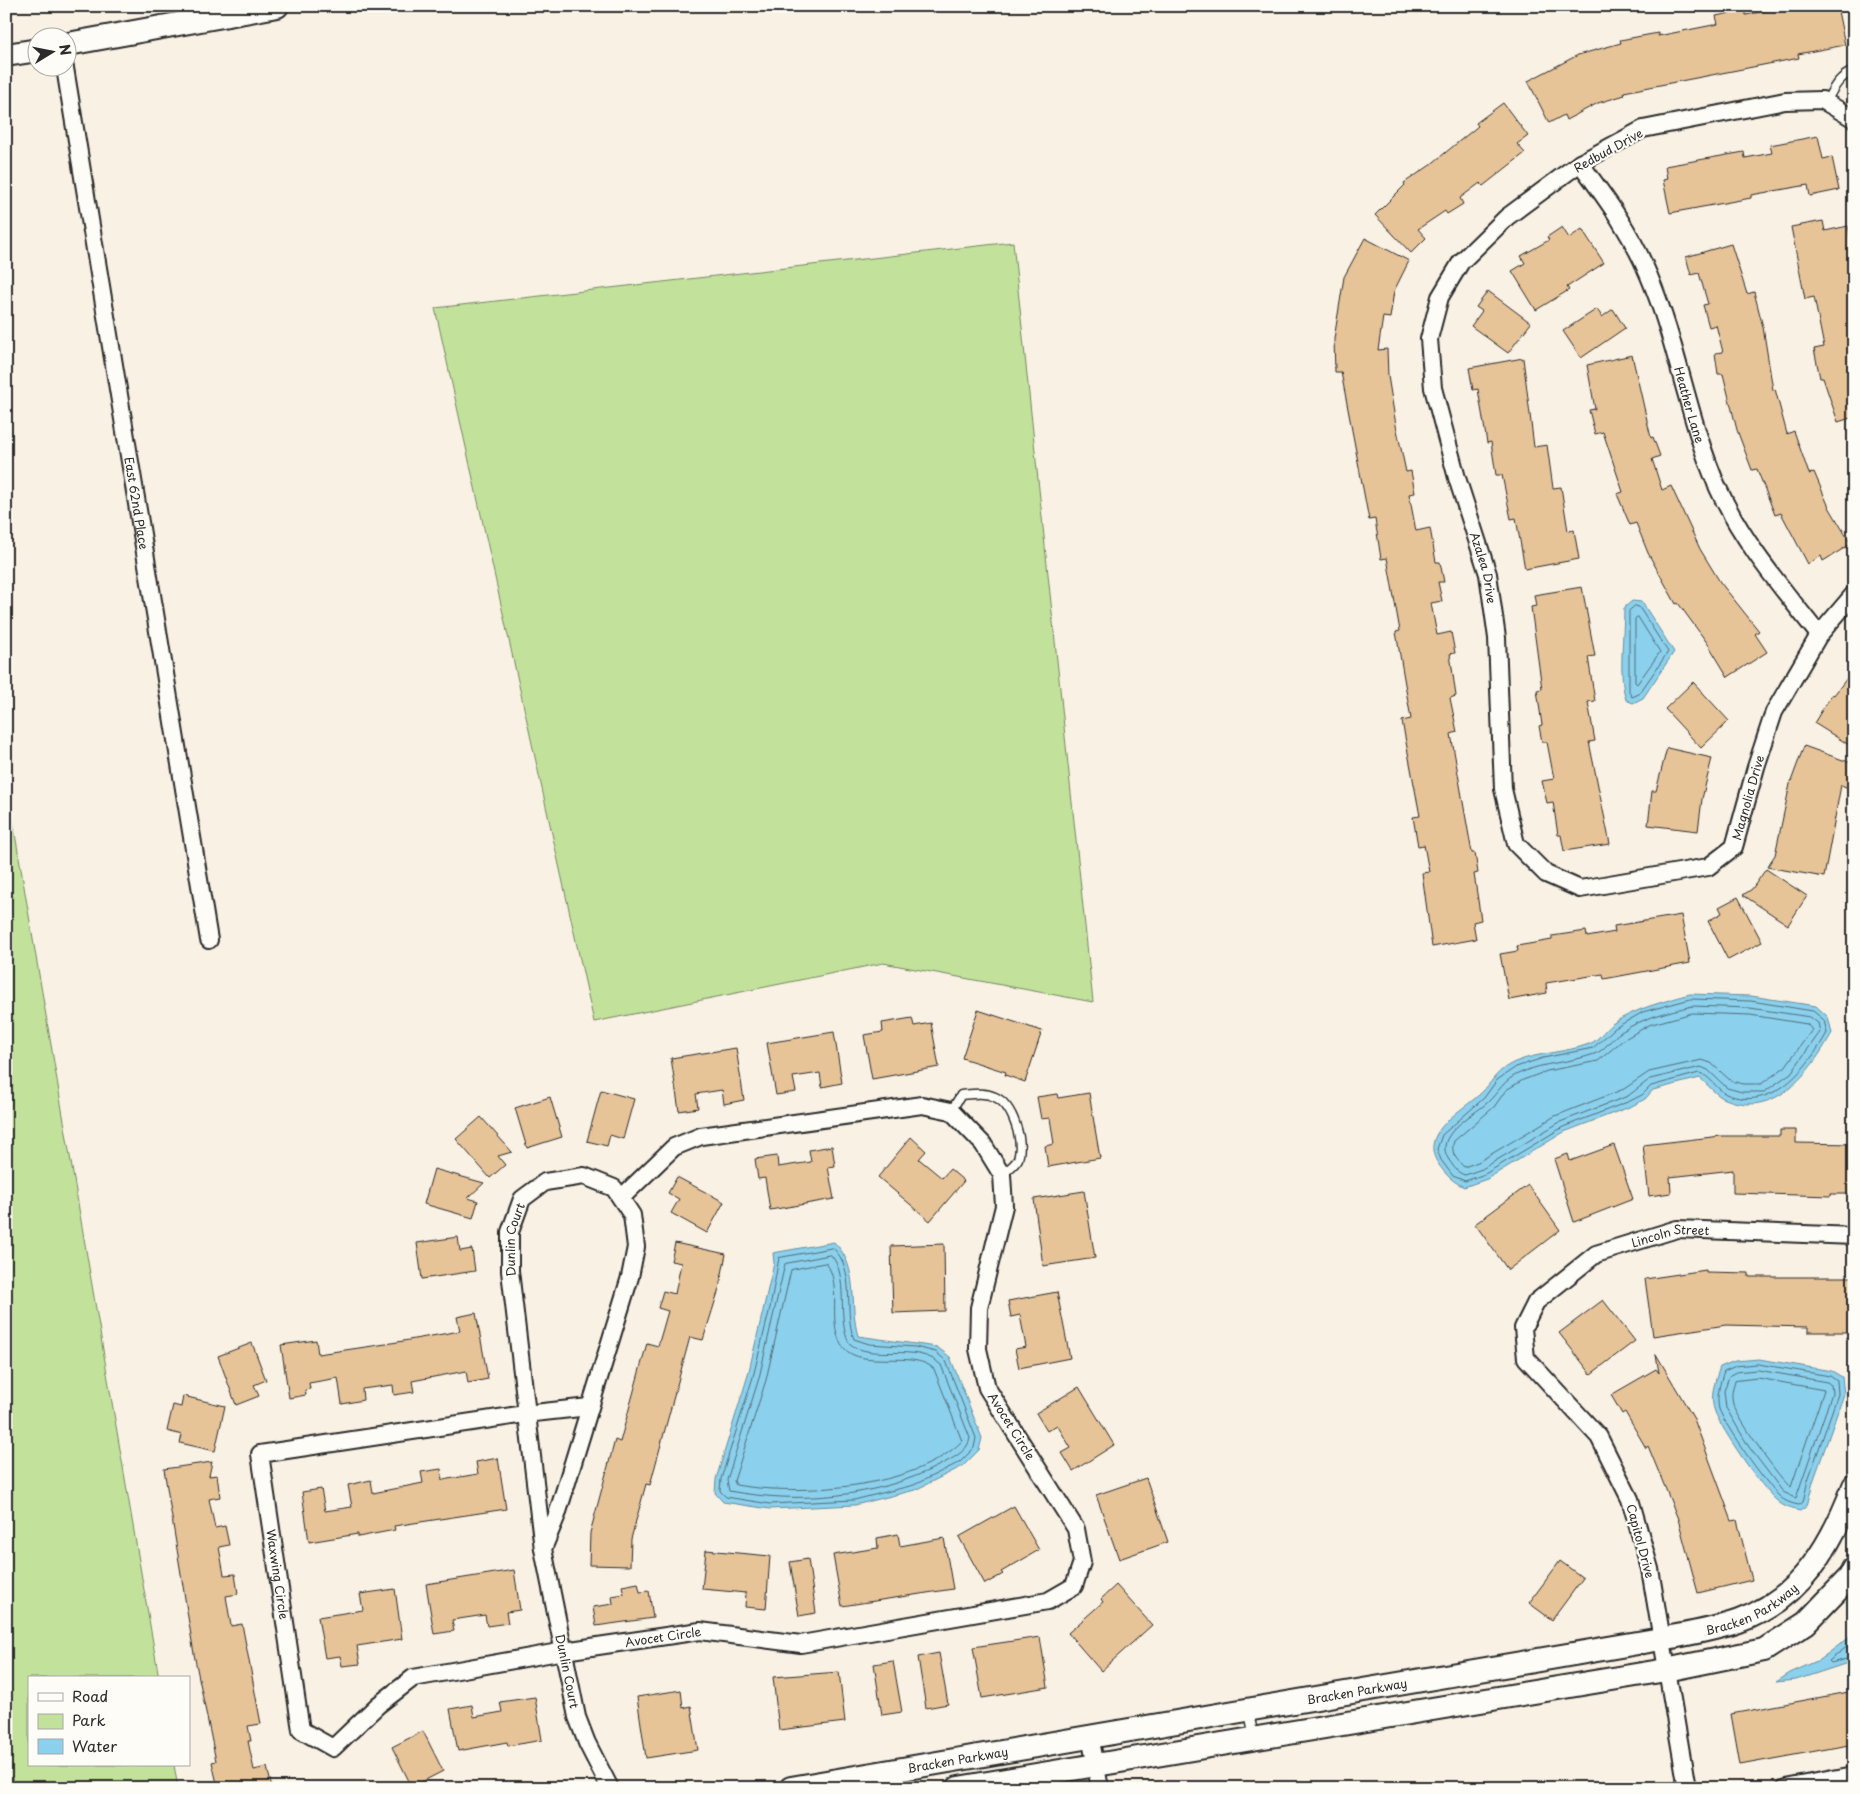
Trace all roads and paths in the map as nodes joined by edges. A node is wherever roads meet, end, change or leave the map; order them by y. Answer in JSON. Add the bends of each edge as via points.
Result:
{"nodes":[{"id":1,"x":277,"y":6,"type":"edge"},
{"id":2,"x":78,"y":42,"type":"edge"},
{"id":3,"x":28,"y":52,"type":"edge"},
{"id":4,"x":6,"y":55,"type":"edge"},
{"id":5,"x":1854,"y":71,"type":"edge"},
{"id":6,"x":67,"y":78,"type":"edge"},
{"id":7,"x":1826,"y":102,"type":"junction"},
{"id":8,"x":1853,"y":118,"type":"edge"},
{"id":9,"x":1580,"y":163,"type":"junction"},
{"id":10,"x":1440,"y":297,"type":"joint"},
{"id":11,"x":1854,"y":594,"type":"edge"},
{"id":12,"x":1819,"y":635,"type":"junction"},
{"id":13,"x":1516,"y":844,"type":"joint"},
{"id":14,"x":209,"y":940,"type":"dead end"},
{"id":15,"x":951,"y":1111,"type":"junction"},
{"id":16,"x":1002,"y":1175,"type":"junction"},
{"id":17,"x":622,"y":1198,"type":"junction"},
{"id":18,"x":1854,"y":1236,"type":"edge"},
{"id":19,"x":1523,"y":1328,"type":"joint"},
{"id":20,"x":589,"y":1407,"type":"junction"},
{"id":21,"x":525,"y":1414,"type":"junction"},
{"id":22,"x":1854,"y":1486,"type":"edge"},
{"id":23,"x":1849,"y":1514,"type":"edge"},
{"id":24,"x":543,"y":1549,"type":"junction"},
{"id":25,"x":1854,"y":1569,"type":"edge"},
{"id":26,"x":1661,"y":1639,"type":"junction"},
{"id":27,"x":564,"y":1651,"type":"junction"},
{"id":28,"x":1666,"y":1670,"type":"junction"},
{"id":29,"x":1249,"y":1710,"type":"junction"},
{"id":30,"x":1090,"y":1736,"type":"junction"},
{"id":31,"x":1254,"y":1740,"type":"junction"},
{"id":32,"x":1854,"y":1775,"type":"edge"},
{"id":33,"x":1098,"y":1777,"type":"edge"},
{"id":34,"x":854,"y":1782,"type":"edge"},
{"id":35,"x":610,"y":1788,"type":"edge"},
{"id":36,"x":791,"y":1788,"type":"edge"},
{"id":37,"x":958,"y":1788,"type":"edge"},
{"id":38,"x":1687,"y":1788,"type":"edge"},
{"id":39,"x":1785,"y":1788,"type":"edge"}],
"edges":[{"from":1,"to":2,"type":"street"},
{"from":3,"to":4,"type":"street"},
{"from":5,"to":7,"type":"lane","via":[[1845,74]]},
{"from":6,"to":14,"type":"street","name":"East 62nd Place"},
{"from":7,"to":8,"type":"street","name":"Redbud Drive"},
{"from":7,"to":9,"type":"street","name":"Redbud Drive","via":[[1785,101],[1643,129]]},
{"from":9,"to":10,"type":"street","name":"Redbud Drive","via":[[1507,217],[1461,262]]},
{"from":9,"to":12,"type":"street","name":"Heather Lane","via":[[1626,226],[1650,276],[1694,427],[1719,489],[1756,555]]},
{"from":10,"to":13,"type":"street","name":"Azalea Drive","via":[[1429,340],[1433,388],[1457,478],[1488,574],[1497,638],[1503,789]]},
{"from":11,"to":12,"type":"street","name":"Magnolia Drive"},
{"from":12,"to":13,"type":"street","name":"Magnolia Drive","via":[[1774,712],[1734,848],[1708,867],[1580,889],[1546,874]]},
{"from":15,"to":16,"type":"street","name":"Avocet Circle","via":[[983,1144]]},
{"from":15,"to":16,"type":"lane","via":[[961,1095],[977,1093],[997,1098],[1014,1118],[1020,1140],[1017,1160]]},
{"from":15,"to":17,"type":"street","via":[[922,1104],[701,1136],[674,1147]]},
{"from":16,"to":27,"type":"street","name":"Avocet Circle","via":[[1004,1206],[979,1308],[978,1349],[988,1388],[1076,1528],[1082,1562],[1074,1586],[1048,1601],[801,1644],[700,1631]]},
{"from":17,"to":20,"type":"street","name":"Dunlin Court","via":[[632,1215],[636,1247],[630,1278]]},
{"from":17,"to":21,"type":"street","name":"Dunlin Court","via":[[614,1188],[584,1176],[544,1182],[522,1199],[510,1232],[510,1271]]},
{"from":18,"to":19,"type":"street","name":"Lincoln Street","via":[[1677,1229],[1596,1254],[1536,1302]]},
{"from":19,"to":26,"type":"street","name":"Capitol Drive","via":[[1526,1358],[1599,1437],[1630,1499],[1650,1569]]},
{"from":20,"to":21,"type":"street","name":"Waxwing Circle"},
{"from":20,"to":24,"type":"street","name":"Dunlin Court"},
{"from":21,"to":24,"type":"street","name":"Dunlin Court"},
{"from":21,"to":27,"type":"street","name":"Waxwing Circle","via":[[260,1454],[301,1730],[333,1748],[378,1705],[413,1678]]},
{"from":22,"to":23,"type":"street","name":"Bracken Parkway"},
{"from":23,"to":26,"type":"street","name":"Bracken Parkway","via":[[1810,1571],[1775,1602],[1739,1621]]},
{"from":24,"to":27,"type":"street","name":"Dunlin Court"},
{"from":25,"to":28,"type":"street","via":[[1806,1623],[1764,1650]]},
{"from":26,"to":28,"type":"street","name":"Capitol Drive"},
{"from":26,"to":29,"type":"street","name":"Bracken Parkway"},
{"from":27,"to":35,"type":"street","name":"Dunlin Court","via":[[576,1717]]},
{"from":28,"to":31,"type":"street"},
{"from":28,"to":38,"type":"street","name":"Capitol Drive"},
{"from":29,"to":30,"type":"street","name":"Bracken Parkway"},
{"from":29,"to":31,"type":"lane"},
{"from":30,"to":33,"type":"street"},
{"from":30,"to":34,"type":"street","name":"Bracken Parkway"},
{"from":31,"to":33,"type":"street"},
{"from":32,"to":39,"type":"street"},
{"from":33,"to":37,"type":"street"},
{"from":34,"to":36,"type":"street","name":"Bracken Parkway"}]}
